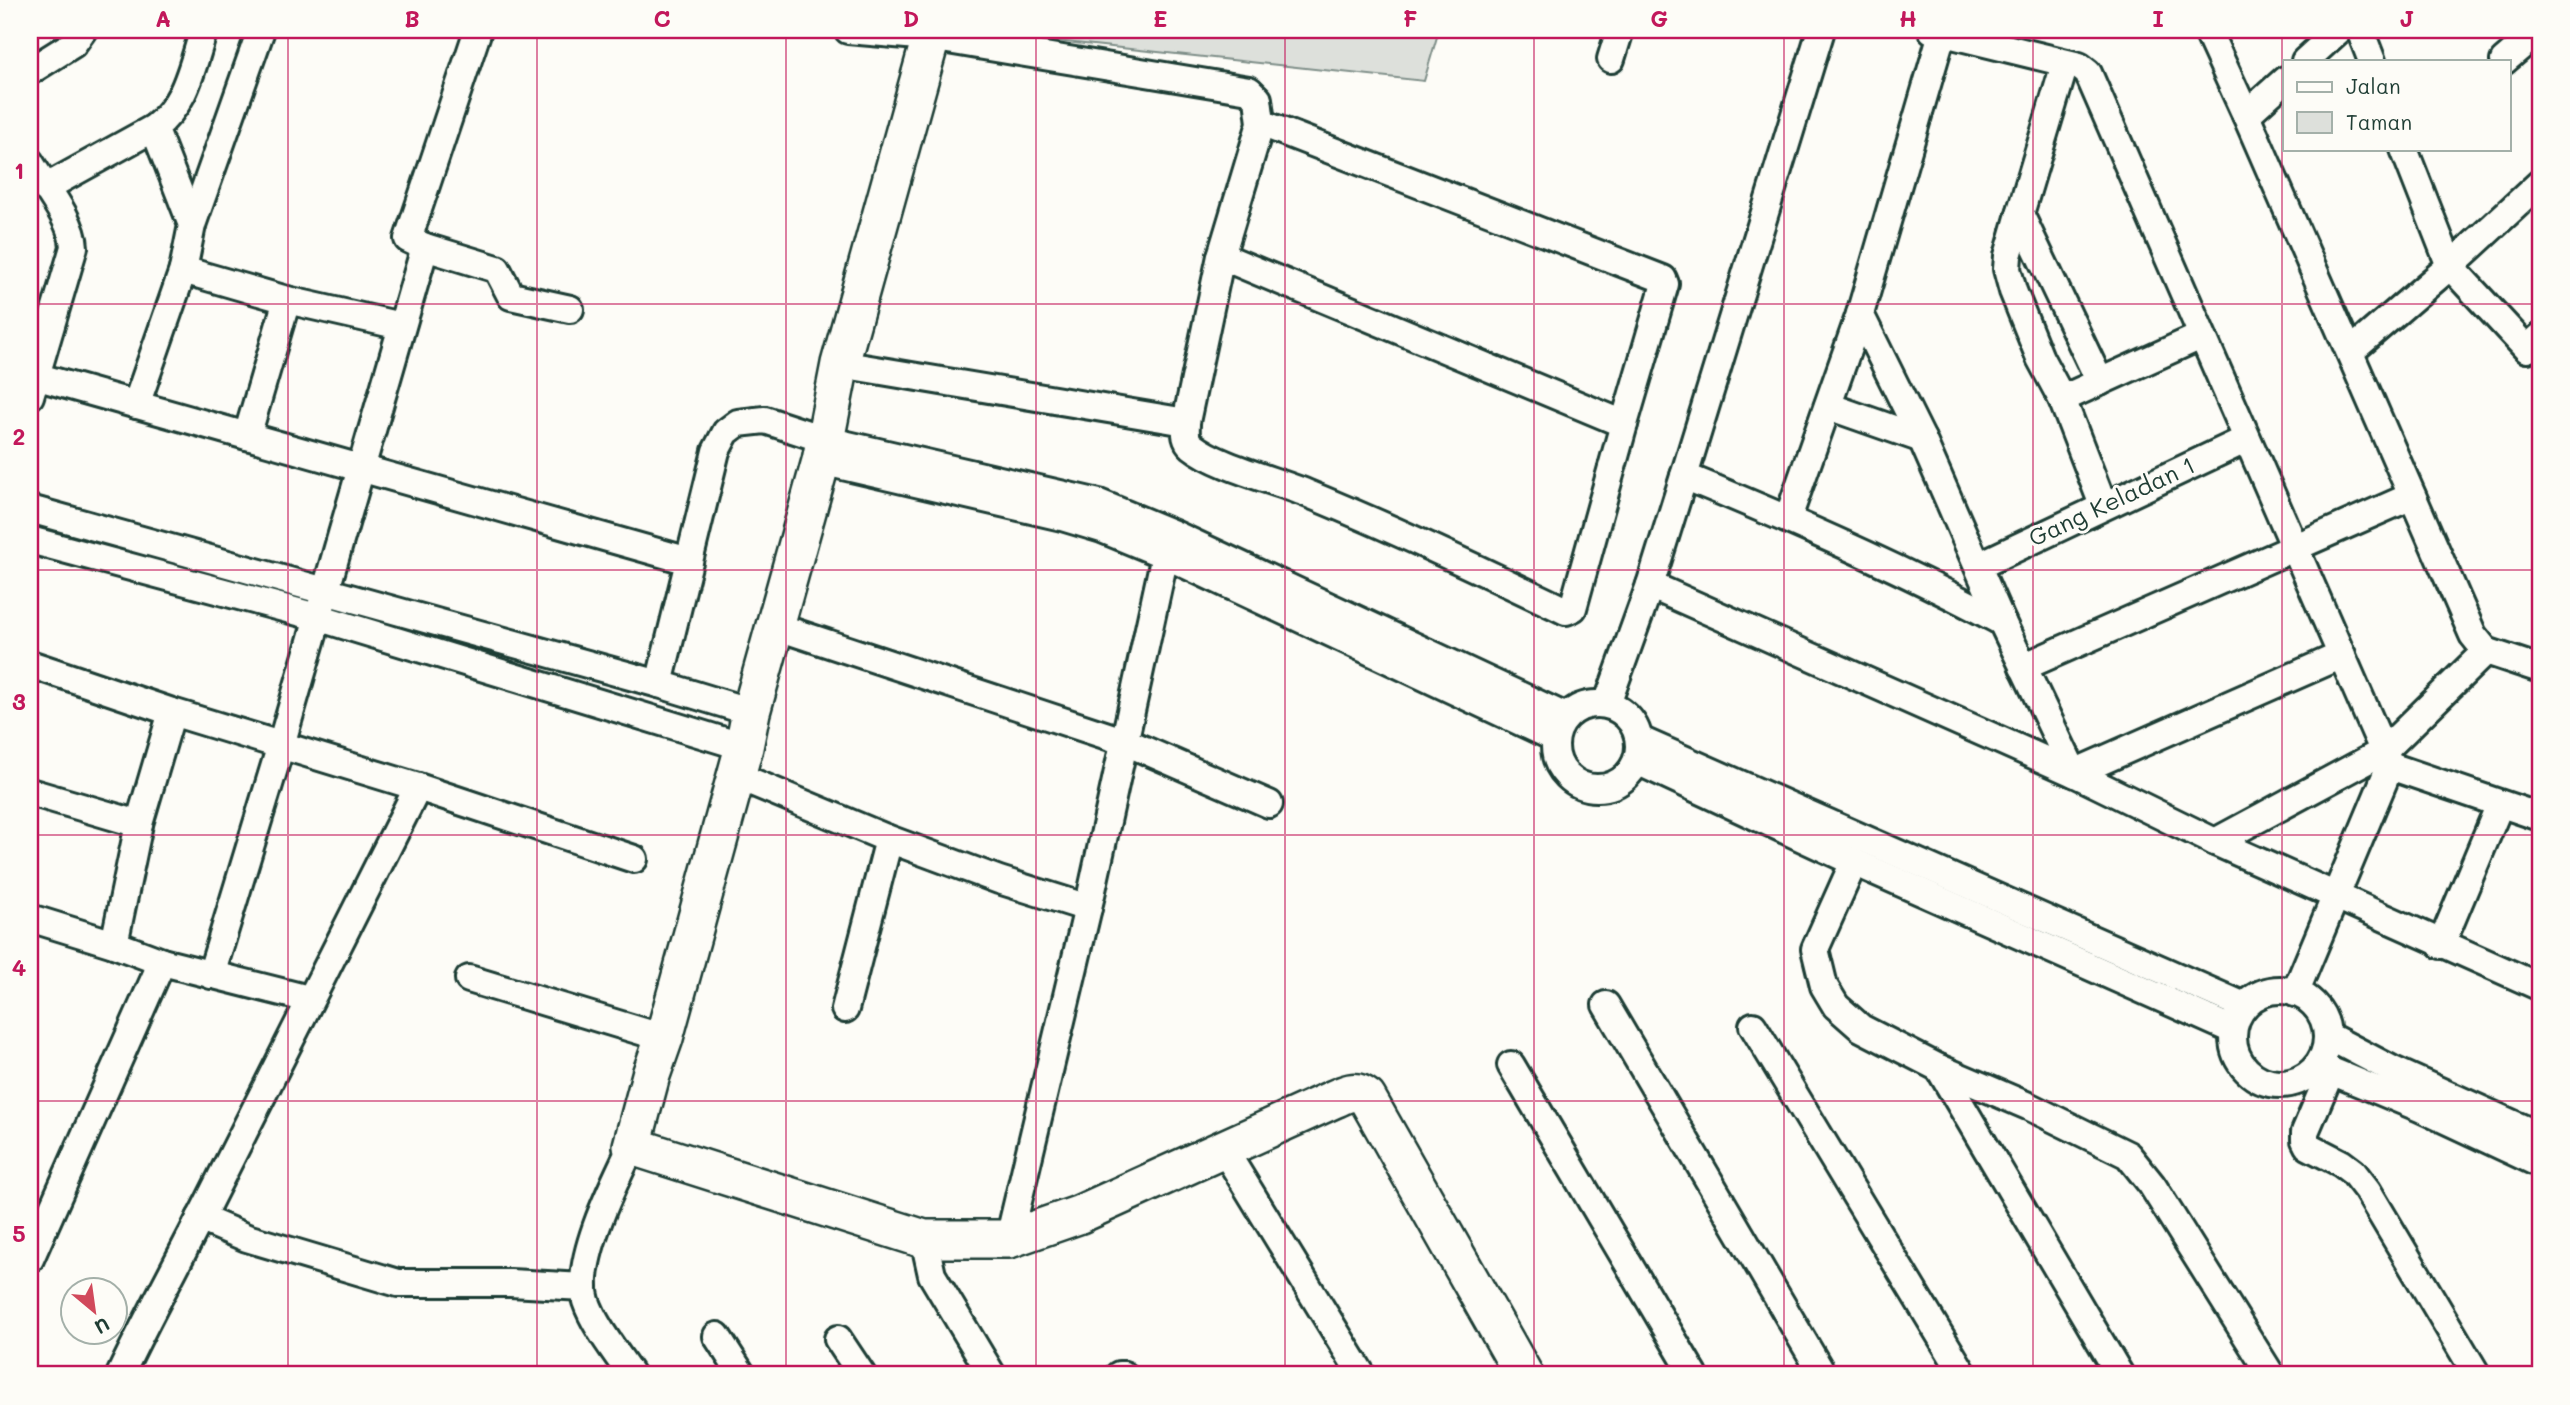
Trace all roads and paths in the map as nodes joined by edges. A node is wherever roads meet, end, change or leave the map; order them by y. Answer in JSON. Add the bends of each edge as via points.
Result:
{"nodes":[{"id":1,"x":83,"y":30,"type":"edge"},
{"id":2,"x":204,"y":30,"type":"edge"},
{"id":3,"x":261,"y":30,"type":"edge"},
{"id":4,"x":478,"y":30,"type":"edge"},
{"id":5,"x":848,"y":30,"type":"edge"},
{"id":6,"x":1620,"y":30,"type":"edge"},
{"id":7,"x":1821,"y":30,"type":"edge"},
{"id":8,"x":2207,"y":30,"type":"edge"},
{"id":9,"x":2339,"y":30,"type":"edge"},
{"id":10,"x":2360,"y":30,"type":"edge"},
{"id":11,"x":2540,"y":30,"type":"edge"},
{"id":12,"x":1939,"y":31,"type":"edge"},
{"id":13,"x":931,"y":34,"type":"edge"},
{"id":14,"x":1611,"y":59,"type":"dead end"},
{"id":15,"x":2306,"y":60,"type":"edge"},
{"id":16,"x":2372,"y":60,"type":"edge"},
{"id":17,"x":2505,"y":60,"type":"edge"},
{"id":18,"x":2066,"y":64,"type":"junction"},
{"id":19,"x":30,"y":71,"type":"edge"},
{"id":20,"x":2283,"y":82,"type":"edge"},
{"id":21,"x":2246,"y":115,"type":"junction"},
{"id":22,"x":1261,"y":123,"type":"junction"},
{"id":23,"x":154,"y":128,"type":"junction"},
{"id":24,"x":2404,"y":150,"type":"edge"},
{"id":25,"x":30,"y":163,"type":"edge"},
{"id":26,"x":2540,"y":183,"type":"edge"},
{"id":27,"x":45,"y":188,"type":"junction"},
{"id":28,"x":2020,"y":214,"type":"junction"},
{"id":29,"x":192,"y":225,"type":"junction"},
{"id":30,"x":425,"y":247,"type":"junction"},
{"id":31,"x":1221,"y":256,"type":"junction"},
{"id":32,"x":2451,"y":265,"type":"junction"},
{"id":33,"x":183,"y":270,"type":"junction"},
{"id":34,"x":286,"y":300,"type":"junction"},
{"id":35,"x":570,"y":309,"type":"dead end"},
{"id":36,"x":1860,"y":314,"type":"junction"},
{"id":37,"x":401,"y":326,"type":"junction"},
{"id":38,"x":2201,"y":336,"type":"junction"},
{"id":39,"x":2536,"y":350,"type":"edge"},
{"id":40,"x":2350,"y":352,"type":"junction"},
{"id":41,"x":840,"y":364,"type":"junction"},
{"id":42,"x":2099,"y":382,"type":"junction"},
{"id":43,"x":32,"y":386,"type":"edge"},
{"id":44,"x":2062,"y":398,"type":"junction"},
{"id":45,"x":136,"y":405,"type":"junction"},
{"id":46,"x":1828,"y":406,"type":"junction"},
{"id":47,"x":1186,"y":422,"type":"junction"},
{"id":48,"x":1624,"y":424,"type":"junction"},
{"id":49,"x":247,"y":436,"type":"junction"},
{"id":50,"x":1922,"y":439,"type":"junction"},
{"id":51,"x":2247,"y":439,"type":"junction"},
{"id":52,"x":824,"y":450,"type":"junction"},
{"id":53,"x":360,"y":468,"type":"junction"},
{"id":54,"x":1684,"y":476,"type":"junction"},
{"id":55,"x":2413,"y":496,"type":"junction"},
{"id":56,"x":2104,"y":505,"type":"junction"},
{"id":57,"x":30,"y":509,"type":"edge"},
{"id":58,"x":1788,"y":518,"type":"junction"},
{"id":59,"x":30,"y":540,"type":"edge"},
{"id":60,"x":1170,"y":545,"type":"junction"},
{"id":61,"x":2295,"y":546,"type":"junction"},
{"id":62,"x":689,"y":561,"type":"junction"},
{"id":63,"x":1978,"y":566,"type":"junction"},
{"id":64,"x":1650,"y":584,"type":"junction"},
{"id":65,"x":325,"y":591,"type":"junction"},
{"id":66,"x":317,"y":617,"type":"junction"},
{"id":67,"x":2002,"y":622,"type":"junction"},
{"id":68,"x":775,"y":626,"type":"junction"},
{"id":69,"x":2486,"y":651,"type":"junction"},
{"id":70,"x":2342,"y":655,"type":"junction"},
{"id":71,"x":30,"y":664,"type":"edge"},
{"id":72,"x":2023,"y":667,"type":"junction"},
{"id":73,"x":2540,"y":669,"type":"edge"},
{"id":74,"x":659,"y":684,"type":"junction"},
{"id":75,"x":1607,"y":704,"type":"junction"},
{"id":76,"x":172,"y":712,"type":"junction"},
{"id":77,"x":1561,"y":728,"type":"junction"},
{"id":78,"x":1126,"y":742,"type":"junction"},
{"id":79,"x":281,"y":745,"type":"junction"},
{"id":80,"x":743,"y":745,"type":"junction"},
{"id":81,"x":1639,"y":750,"type":"junction"},
{"id":82,"x":2387,"y":758,"type":"junction"},
{"id":83,"x":2074,"y":773,"type":"junction"},
{"id":84,"x":418,"y":786,"type":"junction"},
{"id":85,"x":30,"y":792,"type":"edge"},
{"id":86,"x":1269,"y":804,"type":"dead end"},
{"id":87,"x":2500,"y":804,"type":"junction"},
{"id":88,"x":2540,"y":817,"type":"edge"},
{"id":89,"x":139,"y":824,"type":"junction"},
{"id":90,"x":886,"y":838,"type":"junction"},
{"id":91,"x":2215,"y":842,"type":"junction"},
{"id":92,"x":634,"y":859,"type":"dead end"},
{"id":93,"x":1854,"y":862,"type":"junction"},
{"id":94,"x":2334,"y":895,"type":"junction"},
{"id":95,"x":1088,"y":908,"type":"junction"},
{"id":96,"x":30,"y":918,"type":"edge"},
{"id":97,"x":114,"y":944,"type":"junction"},
{"id":98,"x":2441,"y":945,"type":"junction"},
{"id":99,"x":162,"y":961,"type":"junction"},
{"id":100,"x":211,"y":975,"type":"junction"},
{"id":101,"x":468,"y":979,"type":"dead end"},
{"id":102,"x":2540,"y":987,"type":"edge"},
{"id":103,"x":2295,"y":993,"type":"junction"},
{"id":104,"x":309,"y":999,"type":"junction"},
{"id":105,"x":1606,"y":1005,"type":"dead end"},
{"id":106,"x":845,"y":1009,"type":"dead end"},
{"id":107,"x":2239,"y":1018,"type":"junction"},
{"id":108,"x":1754,"y":1026,"type":"dead end"},
{"id":109,"x":2328,"y":1036,"type":"junction"},
{"id":110,"x":664,"y":1038,"type":"junction"},
{"id":111,"x":1511,"y":1065,"type":"dead end"},
{"id":112,"x":1939,"y":1068,"type":"junction"},
{"id":113,"x":2323,"y":1070,"type":"junction"},
{"id":114,"x":2540,"y":1136,"type":"edge"},
{"id":115,"x":632,"y":1146,"type":"junction"},
{"id":116,"x":1223,"y":1148,"type":"junction"},
{"id":117,"x":2540,"y":1164,"type":"edge"},
{"id":118,"x":200,"y":1218,"type":"junction"},
{"id":119,"x":1009,"y":1238,"type":"junction"},
{"id":120,"x":924,"y":1239,"type":"junction"},
{"id":121,"x":30,"y":1259,"type":"edge"},
{"id":122,"x":584,"y":1287,"type":"junction"},
{"id":123,"x":717,"y":1336,"type":"dead end"},
{"id":124,"x":838,"y":1339,"type":"dead end"},
{"id":125,"x":120,"y":1375,"type":"edge"},
{"id":126,"x":631,"y":1375,"type":"edge"},
{"id":127,"x":742,"y":1375,"type":"edge"},
{"id":128,"x":862,"y":1375,"type":"edge"},
{"id":129,"x":992,"y":1375,"type":"edge"},
{"id":130,"x":1119,"y":1375,"type":"edge"},
{"id":131,"x":1125,"y":1375,"type":"edge"},
{"id":132,"x":1362,"y":1375,"type":"edge"},
{"id":133,"x":1524,"y":1375,"type":"edge"},
{"id":134,"x":1694,"y":1375,"type":"edge"},
{"id":135,"x":1823,"y":1375,"type":"edge"},
{"id":136,"x":1964,"y":1375,"type":"edge"},
{"id":137,"x":2120,"y":1375,"type":"edge"},
{"id":138,"x":2271,"y":1375,"type":"edge"},
{"id":139,"x":2477,"y":1375,"type":"edge"}],
"edges":[{"from":1,"to":19,"type":"street","via":[[74,44]]},
{"from":2,"to":23,"type":"street","via":[[179,102]]},
{"from":3,"to":29,"type":"street"},
{"from":4,"to":30,"type":"street","via":[[408,239]]},
{"from":5,"to":13,"type":"street"},
{"from":6,"to":14,"type":"street"},
{"from":7,"to":54,"type":"street"},
{"from":8,"to":21,"type":"street"},
{"from":9,"to":15,"type":"street"},
{"from":10,"to":16,"type":"street"},
{"from":11,"to":17,"type":"street"},
{"from":12,"to":18,"type":"street"},
{"from":12,"to":36,"type":"street"},
{"from":13,"to":22,"type":"street","via":[[1249,90],[1258,99]]},
{"from":13,"to":41,"type":"street"},
{"from":18,"to":28,"type":"street"},
{"from":18,"to":38,"type":"street","via":[[2083,68],[2096,88]]},
{"from":20,"to":21,"type":"street"},
{"from":21,"to":40,"type":"street"},
{"from":22,"to":31,"type":"street"},
{"from":22,"to":48,"type":"street","via":[[1663,279]]},
{"from":23,"to":27,"type":"street"},
{"from":23,"to":29,"type":"street"},
{"from":24,"to":32,"type":"street"},
{"from":25,"to":27,"type":"street"},
{"from":26,"to":32,"type":"street"},
{"from":27,"to":43,"type":"street","via":[[73,234],[74,247]]},
{"from":28,"to":42,"type":"street"},
{"from":28,"to":44,"type":"street","via":[[2008,256],[2012,291]]},
{"from":29,"to":33,"type":"street"},
{"from":30,"to":35,"type":"street","via":[[497,269],[511,296]]},
{"from":30,"to":37,"type":"street"},
{"from":31,"to":47,"type":"street"},
{"from":31,"to":48,"type":"street"},
{"from":32,"to":39,"type":"street"},
{"from":32,"to":40,"type":"street"},
{"from":33,"to":34,"type":"street"},
{"from":33,"to":45,"type":"street"},
{"from":34,"to":37,"type":"street"},
{"from":34,"to":49,"type":"street"},
{"from":36,"to":46,"type":"street"},
{"from":36,"to":50,"type":"street"},
{"from":37,"to":53,"type":"street"},
{"from":38,"to":42,"type":"street"},
{"from":38,"to":51,"type":"street"},
{"from":40,"to":55,"type":"street"},
{"from":41,"to":47,"type":"street"},
{"from":41,"to":52,"type":"street"},
{"from":42,"to":44,"type":"street"},
{"from":43,"to":45,"type":"street"},
{"from":44,"to":56,"type":"street"},
{"from":45,"to":49,"type":"street"},
{"from":46,"to":50,"type":"street"},
{"from":46,"to":58,"type":"street"},
{"from":47,"to":48,"type":"street","via":[[1189,444],[1213,458],[1372,522],[1566,611],[1573,608]]},
{"from":49,"to":53,"type":"street"},
{"from":50,"to":63,"type":"street"},
{"from":51,"to":56,"type":"street","name":"Gang Keladan 1"},
{"from":51,"to":61,"type":"street"},
{"from":52,"to":60,"type":"street","via":[[1099,503]]},
{"from":52,"to":62,"type":"street","via":[[765,420],[738,423],[726,432],[716,451]]},
{"from":52,"to":68,"type":"street"},
{"from":53,"to":62,"type":"street"},
{"from":53,"to":65,"type":"street"},
{"from":54,"to":58,"type":"street"},
{"from":54,"to":64,"type":"street"},
{"from":55,"to":61,"type":"street"},
{"from":55,"to":69,"type":"street","via":[[2473,635]]},
{"from":56,"to":63,"type":"street","name":"Gang Keladan 1"},
{"from":57,"to":65,"type":"street"},
{"from":58,"to":67,"type":"street"},
{"from":59,"to":66,"type":"street"},
{"from":60,"to":77,"type":"street"},
{"from":60,"to":78,"type":"street"},
{"from":61,"to":70,"type":"street"},
{"from":61,"to":72,"type":"street"},
{"from":62,"to":74,"type":"street"},
{"from":63,"to":67,"type":"street"},
{"from":64,"to":75,"type":"street"},
{"from":64,"to":83,"type":"street"},
{"from":65,"to":66,"type":"street"},
{"from":65,"to":74,"type":"street"},
{"from":66,"to":79,"type":"street"},
{"from":66,"to":80,"type":"street"},
{"from":67,"to":72,"type":"street"},
{"from":68,"to":78,"type":"street"},
{"from":68,"to":80,"type":"street"},
{"from":69,"to":73,"type":"street"},
{"from":69,"to":82,"type":"street"},
{"from":70,"to":82,"type":"street"},
{"from":70,"to":83,"type":"street"},
{"from":71,"to":76,"type":"street"},
{"from":72,"to":83,"type":"street"},
{"from":74,"to":80,"type":"street"},
{"from":75,"to":77,"type":"street","via":[[1578,708]]},
{"from":75,"to":81,"type":"street","via":[[1634,724]]},
{"from":76,"to":79,"type":"street"},
{"from":76,"to":89,"type":"street"},
{"from":77,"to":81,"type":"street","via":[[1556,756],[1563,772],[1577,784],[1594,789],[1613,786],[1628,776]]},
{"from":78,"to":86,"type":"street"},
{"from":78,"to":95,"type":"street"},
{"from":79,"to":84,"type":"street"},
{"from":79,"to":100,"type":"street"},
{"from":80,"to":90,"type":"street"},
{"from":80,"to":110,"type":"street"},
{"from":81,"to":93,"type":"street"},
{"from":81,"to":107,"type":"street"},
{"from":82,"to":87,"type":"street"},
{"from":82,"to":91,"type":"street"},
{"from":82,"to":94,"type":"street"},
{"from":83,"to":91,"type":"street"},
{"from":84,"to":92,"type":"street"},
{"from":84,"to":104,"type":"street"},
{"from":85,"to":89,"type":"street"},
{"from":87,"to":88,"type":"street"},
{"from":87,"to":98,"type":"street"},
{"from":89,"to":97,"type":"street"},
{"from":90,"to":95,"type":"street"},
{"from":90,"to":106,"type":"street"},
{"from":91,"to":94,"type":"street"},
{"from":93,"to":107,"type":"street"},
{"from":93,"to":112,"type":"street","via":[[1815,949],[1824,986],[1836,1006],[1861,1028]]},
{"from":94,"to":98,"type":"street"},
{"from":94,"to":103,"type":"street"},
{"from":95,"to":119,"type":"street"},
{"from":96,"to":97,"type":"street"},
{"from":97,"to":99,"type":"street"},
{"from":98,"to":102,"type":"street"},
{"from":99,"to":100,"type":"street"},
{"from":99,"to":121,"type":"street"},
{"from":100,"to":104,"type":"street"},
{"from":101,"to":110,"type":"street"},
{"from":103,"to":107,"type":"street","via":[[2269,991],[2256,997]]},
{"from":103,"to":109,"type":"street","via":[[2304,995],[2324,1017]]},
{"from":104,"to":118,"type":"street"},
{"from":105,"to":135,"type":"street"},
{"from":107,"to":113,"type":"street","via":[[2233,1039],[2237,1056],[2248,1073],[2262,1082],[2296,1082]]},
{"from":108,"to":136,"type":"street"},
{"from":109,"to":113,"type":"street"},
{"from":109,"to":114,"type":"street"},
{"from":110,"to":115,"type":"street"},
{"from":111,"to":134,"type":"street"},
{"from":112,"to":137,"type":"street"},
{"from":112,"to":138,"type":"street","via":[[2128,1155],[2152,1185]]},
{"from":113,"to":117,"type":"street","via":[[2420,1108]]},
{"from":113,"to":139,"type":"street","via":[[2305,1132],[2308,1146],[2353,1172],[2367,1190]]},
{"from":115,"to":120,"type":"street"},
{"from":115,"to":122,"type":"street","via":[[602,1207]]},
{"from":116,"to":119,"type":"street","via":[[1078,1215]]},
{"from":116,"to":132,"type":"street"},
{"from":116,"to":133,"type":"street","via":[[1352,1091],[1362,1093]]},
{"from":118,"to":122,"type":"street","via":[[247,1238],[398,1283]]},
{"from":118,"to":125,"type":"street"},
{"from":119,"to":120,"type":"street"},
{"from":120,"to":129,"type":"street","via":[[932,1275]]},
{"from":122,"to":126,"type":"street","via":[[597,1322]]},
{"from":123,"to":127,"type":"street"},
{"from":124,"to":128,"type":"street"},
{"from":130,"to":131,"type":"street"}]}
